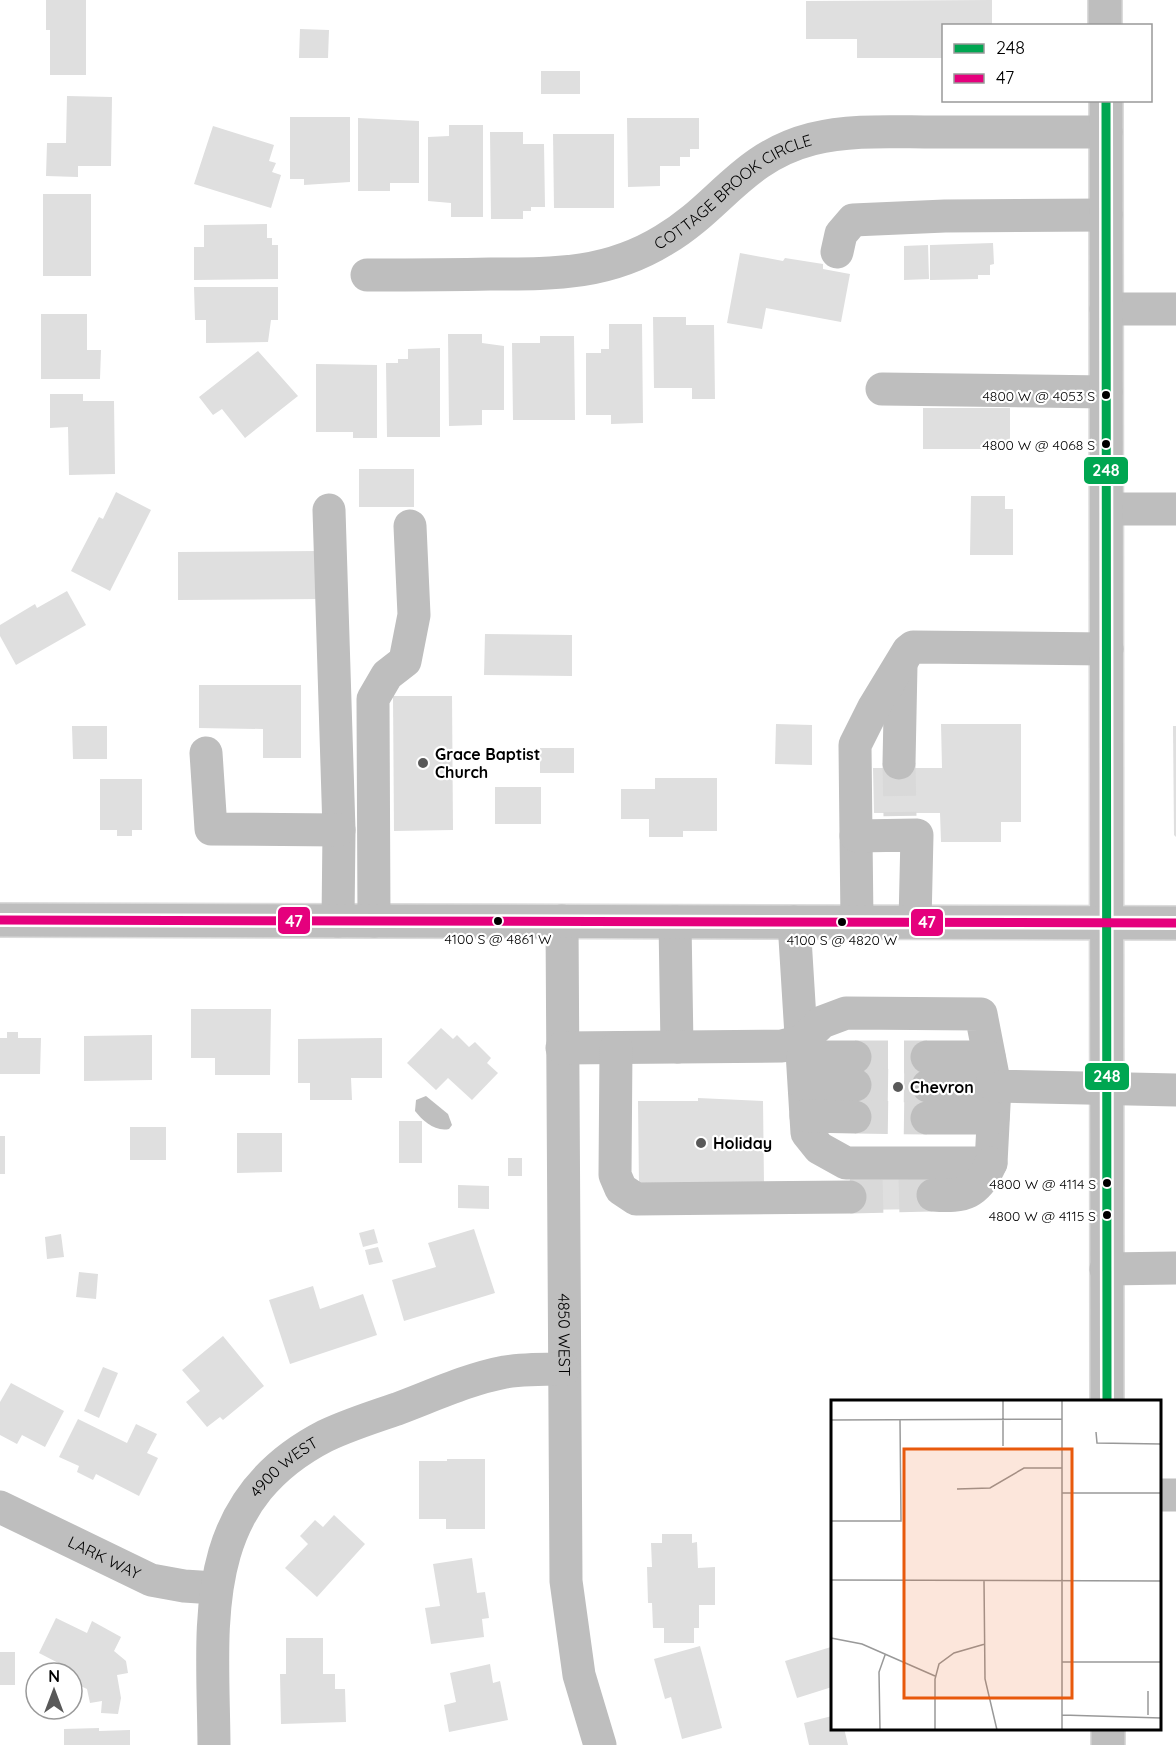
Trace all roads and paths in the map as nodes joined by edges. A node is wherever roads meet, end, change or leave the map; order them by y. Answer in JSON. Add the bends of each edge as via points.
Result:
{"nodes":[{"id":1,"x":1105,"y":0,"type":"edge"},
{"id":2,"x":1106,"y":24,"type":"edge"},
{"id":3,"x":1106,"y":116,"type":"edge"},
{"id":4,"x":1106,"y":215,"type":"junction"},
{"id":5,"x":837,"y":252,"type":"dead end"},
{"id":6,"x":367,"y":275,"type":"dead end"},
{"id":7,"x":1106,"y":309,"type":"junction"},
{"id":8,"x":1176,"y":309,"type":"edge"},
{"id":9,"x":882,"y":389,"type":"dead end"},
{"id":10,"x":1106,"y":393,"type":"junction"},
{"id":11,"x":1107,"y":509,"type":"junction"},
{"id":12,"x":329,"y":510,"type":"dead end"},
{"id":13,"x":1176,"y":510,"type":"edge"},
{"id":14,"x":410,"y":526,"type":"dead end"},
{"id":15,"x":1107,"y":649,"type":"junction"},
{"id":16,"x":901,"y":665,"type":"junction"},
{"id":17,"x":206,"y":753,"type":"dead end"},
{"id":18,"x":899,"y":763,"type":"tunnel mouth"},
{"id":19,"x":339,"y":830,"type":"junction"},
{"id":20,"x":856,"y":836,"type":"junction"},
{"id":21,"x":0,"y":920,"type":"edge"},
{"id":22,"x":338,"y":921,"type":"junction"},
{"id":23,"x":374,"y":921,"type":"junction"},
{"id":24,"x":562,"y":921,"type":"junction"},
{"id":25,"x":675,"y":922,"type":"junction"},
{"id":26,"x":794,"y":922,"type":"junction"},
{"id":27,"x":857,"y":922,"type":"junction"},
{"id":28,"x":915,"y":922,"type":"junction"},
{"id":29,"x":1107,"y":923,"type":"junction"},
{"id":30,"x":1176,"y":923,"type":"edge"},
{"id":31,"x":677,"y":1047,"type":"junction"},
{"id":32,"x":562,"y":1048,"type":"junction"},
{"id":33,"x":616,"y":1048,"type":"junction"},
{"id":34,"x":855,"y":1071,"type":"tunnel mouth"},
{"id":35,"x":804,"y":1075,"type":"junction"},
{"id":36,"x":993,"y":1087,"type":"junction"},
{"id":37,"x":1105,"y":1090,"type":"junction"},
{"id":38,"x":1176,"y":1090,"type":"edge"},
{"id":39,"x":855,"y":1117,"type":"tunnel mouth"},
{"id":40,"x":991,"y":1164,"type":"junction"},
{"id":41,"x":933,"y":1195,"type":"tunnel mouth"},
{"id":42,"x":850,"y":1197,"type":"tunnel mouth"},
{"id":43,"x":1176,"y":1268,"type":"edge"},
{"id":44,"x":1106,"y":1269,"type":"junction"},
{"id":45,"x":564,"y":1369,"type":"junction"},
{"id":46,"x":1107,"y":1400,"type":"edge"},
{"id":47,"x":0,"y":1507,"type":"edge"},
{"id":48,"x":215,"y":1588,"type":"junction"},
{"id":49,"x":213,"y":1745,"type":"edge"},
{"id":50,"x":600,"y":1745,"type":"edge"}],
"edges":[{"from":1,"to":2,"type":"main road"},
{"from":3,"to":4,"type":"main road"},
{"from":3,"to":6,"type":"main road","name":"COTTAGE BROOK CIRCLE","via":[[837,134],[788,147],[743,173],[666,239],[599,268],[557,274]]},
{"from":4,"to":5,"type":"main road","via":[[853,220],[841,234]]},
{"from":4,"to":7,"type":"main road"},
{"from":7,"to":8,"type":"main road"},
{"from":7,"to":10,"type":"main road"},
{"from":9,"to":10,"type":"main road"},
{"from":10,"to":11,"type":"main road"},
{"from":11,"to":13,"type":"main road"},
{"from":11,"to":15,"type":"main road"},
{"from":12,"to":19,"type":"main road"},
{"from":14,"to":23,"type":"main road","via":[[414,615],[405,661],[387,675],[373,699]]},
{"from":15,"to":16,"type":"main road","via":[[913,647]]},
{"from":15,"to":29,"type":"main road"},
{"from":16,"to":18,"type":"main road"},
{"from":16,"to":20,"type":"main road","via":[[855,745]]},
{"from":17,"to":19,"type":"main road","via":[[211,829]]},
{"from":19,"to":22,"type":"main road"},
{"from":20,"to":27,"type":"main road"},
{"from":20,"to":28,"type":"main road","via":[[906,829]]},
{"from":21,"to":22,"type":"main road"},
{"from":22,"to":23,"type":"main road"},
{"from":23,"to":24,"type":"main road"},
{"from":24,"to":25,"type":"main road"},
{"from":24,"to":32,"type":"main road","name":"4850 WEST"},
{"from":25,"to":26,"type":"main road"},
{"from":25,"to":31,"type":"main road"},
{"from":26,"to":27,"type":"main road"},
{"from":26,"to":35,"type":"main road"},
{"from":27,"to":28,"type":"main road"},
{"from":28,"to":29,"type":"main road"},
{"from":29,"to":30,"type":"main road"},
{"from":29,"to":37,"type":"main road"},
{"from":31,"to":33,"type":"main road"},
{"from":31,"to":35,"type":"main road","via":[[782,1046]]},
{"from":32,"to":33,"type":"main road"},
{"from":32,"to":45,"type":"main road","name":"4850 WEST"},
{"from":33,"to":42,"type":"main road","via":[[615,1175],[621,1189],[636,1199]]},
{"from":34,"to":35,"type":"main road"},
{"from":35,"to":36,"type":"main road","via":[[822,1022],[846,1013],[981,1014]]},
{"from":35,"to":39,"type":"main road"},
{"from":35,"to":40,"type":"main road","via":[[807,1133],[819,1148],[846,1163]]},
{"from":36,"to":36,"type":"main road","via":[[927,1087]]},
{"from":36,"to":37,"type":"main road"},
{"from":36,"to":40,"type":"main road"},
{"from":37,"to":38,"type":"main road"},
{"from":37,"to":44,"type":"main road"},
{"from":40,"to":41,"type":"main road","via":[[983,1181],[962,1196]]},
{"from":43,"to":44,"type":"main road"},
{"from":44,"to":46,"type":"main road"},
{"from":45,"to":48,"type":"main road","name":"4900 WEST","via":[[521,1370],[489,1376],[347,1426],[302,1450],[280,1467],[246,1507],[226,1545]]},
{"from":45,"to":50,"type":"main road","name":"4850 WEST","via":[[568,1614],[579,1675]]},
{"from":47,"to":48,"type":"main road","name":"LARK WAY","via":[[152,1580]]},
{"from":48,"to":49,"type":"main road","name":"4900 WEST"}]}
